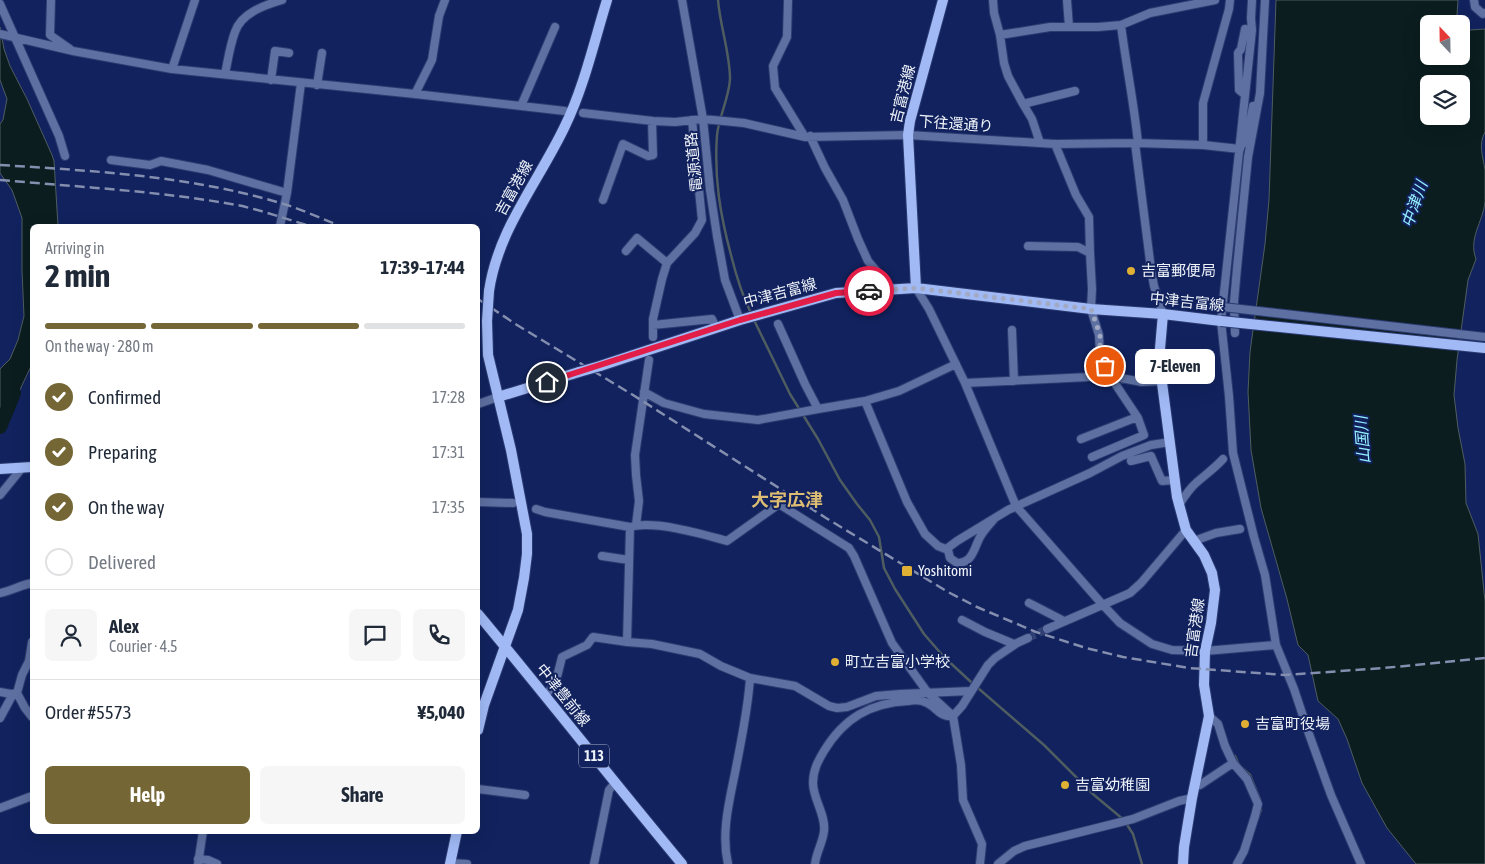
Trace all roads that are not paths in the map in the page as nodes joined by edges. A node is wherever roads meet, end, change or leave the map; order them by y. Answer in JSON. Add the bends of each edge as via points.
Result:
{"nodes":[{"id":1,"x":51,"y":0,"type":"edge"},
{"id":2,"x":195,"y":0,"type":"edge"},
{"id":3,"x":282,"y":0,"type":"edge"},
{"id":4,"x":445,"y":0,"type":"edge"},
{"id":5,"x":607,"y":0,"type":"edge"},
{"id":6,"x":682,"y":0,"type":"edge"},
{"id":7,"x":788,"y":0,"type":"edge"},
{"id":8,"x":943,"y":0,"type":"edge"},
{"id":9,"x":993,"y":0,"type":"edge"},
{"id":10,"x":1067,"y":0,"type":"edge"},
{"id":11,"x":1215,"y":0,"type":"edge"},
{"id":12,"x":1230,"y":0,"type":"edge"},
{"id":13,"x":1252,"y":0,"type":"edge"},
{"id":14,"x":1265,"y":0,"type":"edge"},
{"id":15,"x":1474,"y":0,"type":"edge"},
{"id":16,"x":0,"y":4,"type":"edge"},
{"id":17,"x":1485,"y":13,"type":"edge"},
{"id":18,"x":1251,"y":18,"type":"junction"},
{"id":19,"x":1264,"y":24,"type":"junction"},
{"id":20,"x":1121,"y":25,"type":"junction"},
{"id":21,"x":555,"y":27,"type":"dead end"},
{"id":22,"x":1069,"y":27,"type":"junction"},
{"id":23,"x":1000,"y":35,"type":"junction"},
{"id":24,"x":7,"y":36,"type":"edge"},
{"id":25,"x":73,"y":51,"type":"junction"},
{"id":26,"x":289,"y":53,"type":"dead end"},
{"id":27,"x":322,"y":53,"type":"dead end"},
{"id":28,"x":172,"y":69,"type":"junction"},
{"id":29,"x":1261,"y":69,"type":"junction"},
{"id":30,"x":225,"y":74,"type":"junction"},
{"id":31,"x":271,"y":80,"type":"junction"},
{"id":32,"x":300,"y":83,"type":"junction"},
{"id":33,"x":317,"y":85,"type":"junction"},
{"id":34,"x":1075,"y":91,"type":"dead end"},
{"id":35,"x":416,"y":94,"type":"junction"},
{"id":36,"x":1023,"y":104,"type":"junction"},
{"id":37,"x":521,"y":106,"type":"junction"},
{"id":38,"x":565,"y":111,"type":"dead end"},
{"id":39,"x":583,"y":113,"type":"dead end"},
{"id":40,"x":703,"y":119,"type":"junction"},
{"id":41,"x":692,"y":120,"type":"junction"},
{"id":42,"x":652,"y":121,"type":"junction"},
{"id":43,"x":908,"y":134,"type":"junction"},
{"id":44,"x":808,"y":136,"type":"junction"},
{"id":45,"x":1040,"y":143,"type":"junction"},
{"id":46,"x":1137,"y":143,"type":"junction"},
{"id":47,"x":1055,"y":144,"type":"junction"},
{"id":48,"x":1203,"y":145,"type":"junction"},
{"id":49,"x":1240,"y":153,"type":"junction"},
{"id":50,"x":65,"y":156,"type":"dead end"},
{"id":51,"x":1248,"y":157,"type":"junction"},
{"id":52,"x":111,"y":160,"type":"dead end"},
{"id":53,"x":287,"y":193,"type":"junction"},
{"id":54,"x":603,"y":200,"type":"dead end"},
{"id":55,"x":280,"y":224,"type":"edge"},
{"id":56,"x":1028,"y":246,"type":"dead end"},
{"id":57,"x":626,"y":251,"type":"dead end"},
{"id":58,"x":1090,"y":253,"type":"junction"},
{"id":59,"x":667,"y":263,"type":"junction"},
{"id":60,"x":916,"y":288,"type":"junction"},
{"id":61,"x":892,"y":289,"type":"junction"},
{"id":62,"x":1222,"y":308,"type":"junction"},
{"id":63,"x":1091,"y":309,"type":"junction"},
{"id":64,"x":1163,"y":314,"type":"junction"},
{"id":65,"x":740,"y":320,"type":"junction"},
{"id":66,"x":1221,"y":321,"type":"junction"},
{"id":67,"x":778,"y":324,"type":"dead end"},
{"id":68,"x":654,"y":325,"type":"junction"},
{"id":69,"x":716,"y":328,"type":"junction"},
{"id":70,"x":1012,"y":330,"type":"dead end"},
{"id":71,"x":1235,"y":334,"type":"dead end"},
{"id":72,"x":654,"y":337,"type":"dead end"},
{"id":73,"x":1485,"y":338,"type":"edge"},
{"id":74,"x":1485,"y":348,"type":"edge"},
{"id":75,"x":649,"y":360,"type":"dead end"},
{"id":76,"x":956,"y":364,"type":"junction"},
{"id":77,"x":1110,"y":376,"type":"junction"},
{"id":78,"x":1014,"y":381,"type":"junction"},
{"id":79,"x":1162,"y":381,"type":"junction"},
{"id":80,"x":965,"y":384,"type":"junction"},
{"id":81,"x":644,"y":392,"type":"junction"},
{"id":82,"x":498,"y":397,"type":"junction"},
{"id":83,"x":865,"y":401,"type":"junction"},
{"id":84,"x":480,"y":403,"type":"edge"},
{"id":85,"x":818,"y":409,"type":"junction"},
{"id":86,"x":1137,"y":417,"type":"junction"},
{"id":87,"x":1081,"y":439,"type":"dead end"},
{"id":88,"x":1170,"y":442,"type":"junction"},
{"id":89,"x":1092,"y":457,"type":"dead end"},
{"id":90,"x":1223,"y":459,"type":"dead end"},
{"id":91,"x":1131,"y":461,"type":"dead end"},
{"id":92,"x":27,"y":468,"type":"edge"},
{"id":93,"x":3,"y":469,"type":"edge"},
{"id":94,"x":1174,"y":480,"type":"junction"},
{"id":95,"x":0,"y":495,"type":"edge"},
{"id":96,"x":480,"y":502,"type":"edge"},
{"id":97,"x":513,"y":503,"type":"dead end"},
{"id":98,"x":1179,"y":505,"type":"junction"},
{"id":99,"x":1016,"y":506,"type":"junction"},
{"id":100,"x":536,"y":509,"type":"dead end"},
{"id":101,"x":995,"y":518,"type":"junction"},
{"id":102,"x":633,"y":526,"type":"junction"},
{"id":103,"x":1240,"y":529,"type":"dead end"},
{"id":104,"x":1186,"y":530,"type":"junction"},
{"id":105,"x":1194,"y":541,"type":"junction"},
{"id":106,"x":948,"y":550,"type":"junction"},
{"id":107,"x":602,"y":556,"type":"dead end"},
{"id":108,"x":629,"y":560,"type":"junction"},
{"id":109,"x":30,"y":583,"type":"edge"},
{"id":110,"x":0,"y":593,"type":"edge"},
{"id":111,"x":1029,"y":604,"type":"dead end"},
{"id":112,"x":1102,"y":604,"type":"junction"},
{"id":113,"x":480,"y":616,"type":"edge"},
{"id":114,"x":962,"y":620,"type":"dead end"},
{"id":115,"x":1064,"y":621,"type":"junction"},
{"id":116,"x":1047,"y":629,"type":"tunnel mouth"},
{"id":117,"x":1028,"y":638,"type":"tunnel mouth"},
{"id":118,"x":627,"y":642,"type":"junction"},
{"id":119,"x":1014,"y":644,"type":"junction"},
{"id":120,"x":1276,"y":645,"type":"junction"},
{"id":121,"x":506,"y":648,"type":"junction"},
{"id":122,"x":1204,"y":651,"type":"junction"},
{"id":123,"x":30,"y":663,"type":"edge"},
{"id":124,"x":750,"y":678,"type":"junction"},
{"id":125,"x":971,"y":691,"type":"junction"},
{"id":126,"x":0,"y":692,"type":"edge"},
{"id":127,"x":928,"y":693,"type":"junction"},
{"id":128,"x":15,"y":694,"type":"junction"},
{"id":129,"x":545,"y":695,"type":"junction"},
{"id":130,"x":30,"y":714,"type":"edge"},
{"id":131,"x":953,"y":716,"type":"junction"},
{"id":132,"x":1209,"y":716,"type":"junction"},
{"id":133,"x":0,"y":718,"type":"edge"},
{"id":134,"x":480,"y":721,"type":"edge"},
{"id":135,"x":1233,"y":763,"type":"junction"},
{"id":136,"x":615,"y":783,"type":"junction"},
{"id":137,"x":1194,"y":786,"type":"junction"},
{"id":138,"x":480,"y":788,"type":"edge"},
{"id":139,"x":525,"y":795,"type":"dead end"},
{"id":140,"x":30,"y":797,"type":"edge"},
{"id":141,"x":1192,"y":798,"type":"junction"},
{"id":142,"x":0,"y":808,"type":"edge"},
{"id":143,"x":203,"y":834,"type":"edge"},
{"id":144,"x":456,"y":834,"type":"edge"},
{"id":145,"x":198,"y":862,"type":"edge"},
{"id":146,"x":217,"y":864,"type":"edge"},
{"id":147,"x":450,"y":864,"type":"edge"},
{"id":148,"x":467,"y":864,"type":"edge"},
{"id":149,"x":594,"y":864,"type":"edge"},
{"id":150,"x":682,"y":864,"type":"edge"},
{"id":151,"x":728,"y":864,"type":"edge"},
{"id":152,"x":815,"y":864,"type":"edge"},
{"id":153,"x":980,"y":864,"type":"edge"},
{"id":154,"x":998,"y":864,"type":"edge"},
{"id":155,"x":1183,"y":864,"type":"edge"},
{"id":156,"x":1237,"y":864,"type":"edge"},
{"id":157,"x":1361,"y":864,"type":"edge"}],
"edges":[{"from":1,"to":25,"type":"street","via":[[50,35]]},
{"from":2,"to":28,"type":"street"},
{"from":3,"to":30,"type":"street","via":[[247,15],[235,30]]},
{"from":4,"to":35,"type":"street","via":[[432,60]]},
{"from":5,"to":82,"type":"main road","name":"吉富港線","bridge":true,"via":[[578,96],[565,126],[514,217],[492,271],[486,321],[488,355]]},
{"from":6,"to":40,"type":"street","name":"電源道路"},
{"from":7,"to":44,"type":"street","via":[[786,37],[773,66],[775,88]]},
{"from":8,"to":43,"type":"main road","name":"吉富港線"},
{"from":9,"to":23,"type":"street"},
{"from":10,"to":22,"type":"street"},
{"from":11,"to":20,"type":"street","via":[[1150,13]]},
{"from":12,"to":48,"type":"street","via":[[1203,103]]},
{"from":13,"to":18,"type":"street"},
{"from":14,"to":19,"type":"street"},
{"from":15,"to":17,"type":"street","via":[[1475,7]]},
{"from":16,"to":24,"type":"street"},
{"from":18,"to":19,"type":"street"},
{"from":18,"to":49,"type":"street"},
{"from":19,"to":29,"type":"street"},
{"from":20,"to":22,"type":"street"},
{"from":20,"to":46,"type":"street"},
{"from":21,"to":37,"type":"street"},
{"from":22,"to":23,"type":"street"},
{"from":23,"to":36,"type":"street","via":[[1008,76]]},
{"from":24,"to":25,"type":"street"},
{"from":24,"to":50,"type":"street","via":[[59,136]]},
{"from":25,"to":28,"type":"street"},
{"from":26,"to":31,"type":"street","via":[[275,51]]},
{"from":27,"to":33,"type":"street"},
{"from":28,"to":30,"type":"street"},
{"from":29,"to":49,"type":"street","via":[[1248,133]]},
{"from":29,"to":51,"type":"street","via":[[1260,93]]},
{"from":30,"to":31,"type":"street"},
{"from":31,"to":32,"type":"street"},
{"from":32,"to":33,"type":"street"},
{"from":32,"to":53,"type":"street"},
{"from":33,"to":35,"type":"street"},
{"from":34,"to":36,"type":"street"},
{"from":35,"to":37,"type":"street"},
{"from":36,"to":45,"type":"street","via":[[1032,118]]},
{"from":37,"to":38,"type":"street"},
{"from":39,"to":42,"type":"street","name":"下往還通り"},
{"from":40,"to":41,"type":"street","name":"下往還通り"},
{"from":40,"to":44,"type":"street","name":"下往還通り","via":[[744,123]]},
{"from":40,"to":65,"type":"street","name":"電源道路","via":[[716,236]]},
{"from":41,"to":42,"type":"street","name":"下往還通り"},
{"from":41,"to":59,"type":"street","via":[[702,220],[695,233]]},
{"from":42,"to":54,"type":"street","via":[[653,155],[648,156],[623,144]]},
{"from":43,"to":44,"type":"street","name":"下往還通り"},
{"from":43,"to":45,"type":"street","name":"下往還通り"},
{"from":43,"to":60,"type":"main road","name":"吉富港線"},
{"from":44,"to":61,"type":"street","via":[[843,200],[868,261]]},
{"from":45,"to":47,"type":"street","name":"下往還通り"},
{"from":46,"to":47,"type":"street","name":"下往還通り"},
{"from":46,"to":48,"type":"street","name":"下往還通り"},
{"from":46,"to":64,"type":"street","via":[[1151,269]]},
{"from":47,"to":58,"type":"street","via":[[1089,217]]},
{"from":48,"to":49,"type":"street","name":"下往還通り"},
{"from":49,"to":51,"type":"street","name":"下往還通り"},
{"from":49,"to":62,"type":"street"},
{"from":51,"to":71,"type":"street","via":[[1234,302]]},
{"from":52,"to":53,"type":"street","via":[[150,165],[161,161],[199,168]]},
{"from":53,"to":55,"type":"street"},
{"from":56,"to":58,"type":"street","via":[[1078,246]]},
{"from":57,"to":59,"type":"street","via":[[637,238]]},
{"from":58,"to":63,"type":"street"},
{"from":59,"to":68,"type":"street"},
{"from":60,"to":61,"type":"main road","name":"中津吉富線"},
{"from":60,"to":63,"type":"main road","name":"中津吉富線"},
{"from":60,"to":76,"type":"street"},
{"from":61,"to":65,"type":"main road","name":"中津吉富線","via":[[836,293]]},
{"from":62,"to":66,"type":"street"},
{"from":62,"to":73,"type":"street","bridge":true},
{"from":63,"to":64,"type":"main road","name":"中津吉富線"},
{"from":63,"to":77,"type":"street","via":[[1100,335],[1100,355]]},
{"from":64,"to":66,"type":"main road","name":"中津吉富線"},
{"from":64,"to":79,"type":"main road","name":"吉富港線","via":[[1159,360]]},
{"from":65,"to":69,"type":"main road","name":"中津吉富線"},
{"from":66,"to":74,"type":"main road","name":"中津吉富線","bridge":true},
{"from":66,"to":120,"type":"street","via":[[1233,454],[1265,575]]},
{"from":67,"to":85,"type":"street"},
{"from":68,"to":69,"type":"street","via":[[712,319]]},
{"from":68,"to":72,"type":"street"},
{"from":69,"to":82,"type":"main road","name":"中津吉富線","bridge":true},
{"from":70,"to":78,"type":"street"},
{"from":75,"to":81,"type":"street"},
{"from":76,"to":80,"type":"street"},
{"from":76,"to":83,"type":"street","via":[[899,391]]},
{"from":77,"to":78,"type":"street"},
{"from":77,"to":79,"type":"street","via":[[1142,382]]},
{"from":77,"to":86,"type":"street"},
{"from":78,"to":80,"type":"street"},
{"from":79,"to":88,"type":"main road","name":"吉富港線"},
{"from":80,"to":99,"type":"street"},
{"from":81,"to":85,"type":"street","via":[[664,403],[704,414],[758,420]]},
{"from":81,"to":102,"type":"street","via":[[635,455],[639,501]]},
{"from":82,"to":84,"type":"street"},
{"from":82,"to":121,"type":"main road","via":[[527,534],[524,578]]},
{"from":83,"to":85,"type":"street"},
{"from":83,"to":106,"type":"street","via":[[907,502],[925,534]]},
{"from":86,"to":87,"type":"street"},
{"from":86,"to":89,"type":"street","via":[[1144,435]]},
{"from":88,"to":94,"type":"main road","name":"吉富港線"},
{"from":88,"to":99,"type":"street","via":[[1122,456]]},
{"from":90,"to":98,"type":"street","via":[[1188,491]]},
{"from":91,"to":94,"type":"street","via":[[1151,456],[1162,481]]},
{"from":92,"to":93,"type":"main road"},
{"from":92,"to":95,"type":"street"},
{"from":94,"to":98,"type":"main road","name":"吉富港線"},
{"from":96,"to":97,"type":"street"},
{"from":98,"to":104,"type":"main road","name":"吉富港線"},
{"from":99,"to":101,"type":"street"},
{"from":99,"to":112,"type":"street"},
{"from":100,"to":102,"type":"street"},
{"from":101,"to":106,"type":"street","via":[[957,540]]},
{"from":101,"to":106,"type":"street","via":[[966,561],[953,561]]},
{"from":102,"to":108,"type":"street"},
{"from":102,"to":127,"type":"street","via":[[668,527],[727,541],[779,504],[849,548],[892,643]]},
{"from":103,"to":105,"type":"street"},
{"from":104,"to":105,"type":"main road","name":"吉富港線"},
{"from":104,"to":112,"type":"street","via":[[1130,593]]},
{"from":105,"to":122,"type":"main road","name":"吉富港線","via":[[1212,573],[1215,590]]},
{"from":107,"to":108,"type":"street"},
{"from":108,"to":118,"type":"street"},
{"from":109,"to":110,"type":"street"},
{"from":111,"to":115,"type":"street"},
{"from":112,"to":115,"type":"street"},
{"from":112,"to":122,"type":"street","via":[[1120,623],[1152,644],[1172,650]]},
{"from":113,"to":121,"type":"main road","name":"中津豊前線","number":"113"},
{"from":114,"to":119,"type":"street"},
{"from":115,"to":116,"type":"street"},
{"from":117,"to":119,"type":"street"},
{"from":118,"to":124,"type":"street","via":[[700,654]]},
{"from":118,"to":129,"type":"street","via":[[593,637],[587,645],[562,657],[555,685]]},
{"from":119,"to":125,"type":"street","via":[[988,665]]},
{"from":120,"to":122,"type":"street"},
{"from":120,"to":157,"type":"street","via":[[1331,795]]},
{"from":121,"to":129,"type":"main road","name":"中津豊前線","number":"113"},
{"from":121,"to":134,"type":"main road"},
{"from":122,"to":132,"type":"main road","name":"吉富港線","via":[[1204,685]]},
{"from":123,"to":128,"type":"street"},
{"from":124,"to":127,"type":"street","via":[[795,686],[837,708],[876,696]]},
{"from":124,"to":151,"type":"street","via":[[726,817]]},
{"from":125,"to":127,"type":"street"},
{"from":125,"to":131,"type":"street"},
{"from":126,"to":128,"type":"street"},
{"from":127,"to":131,"type":"street"},
{"from":128,"to":130,"type":"street"},
{"from":128,"to":133,"type":"street"},
{"from":129,"to":136,"type":"main road","name":"中津豊前線","number":"113"},
{"from":131,"to":152,"type":"street","via":[[941,715],[922,701],[908,701],[859,713],[839,729],[814,771],[812,785],[824,830]]},
{"from":131,"to":153,"type":"street","via":[[963,800],[982,844]]},
{"from":132,"to":135,"type":"street","via":[[1218,724]]},
{"from":132,"to":137,"type":"main road","name":"吉富港線"},
{"from":135,"to":137,"type":"street"},
{"from":135,"to":156,"type":"street","via":[[1247,779],[1258,804]]},
{"from":136,"to":149,"type":"street","via":[[609,790]]},
{"from":136,"to":150,"type":"main road","name":"中津豊前線","number":"113"},
{"from":137,"to":141,"type":"main road","name":"吉富港線"},
{"from":138,"to":139,"type":"street"},
{"from":140,"to":142,"type":"street"},
{"from":141,"to":154,"type":"street","via":[[1133,819],[1025,846]]},
{"from":141,"to":155,"type":"main road","name":"吉富港線"},
{"from":143,"to":145,"type":"street"},
{"from":144,"to":147,"type":"main road"},
{"from":145,"to":146,"type":"street","via":[[208,860]]},
{"from":147,"to":148,"type":"street"}]}
